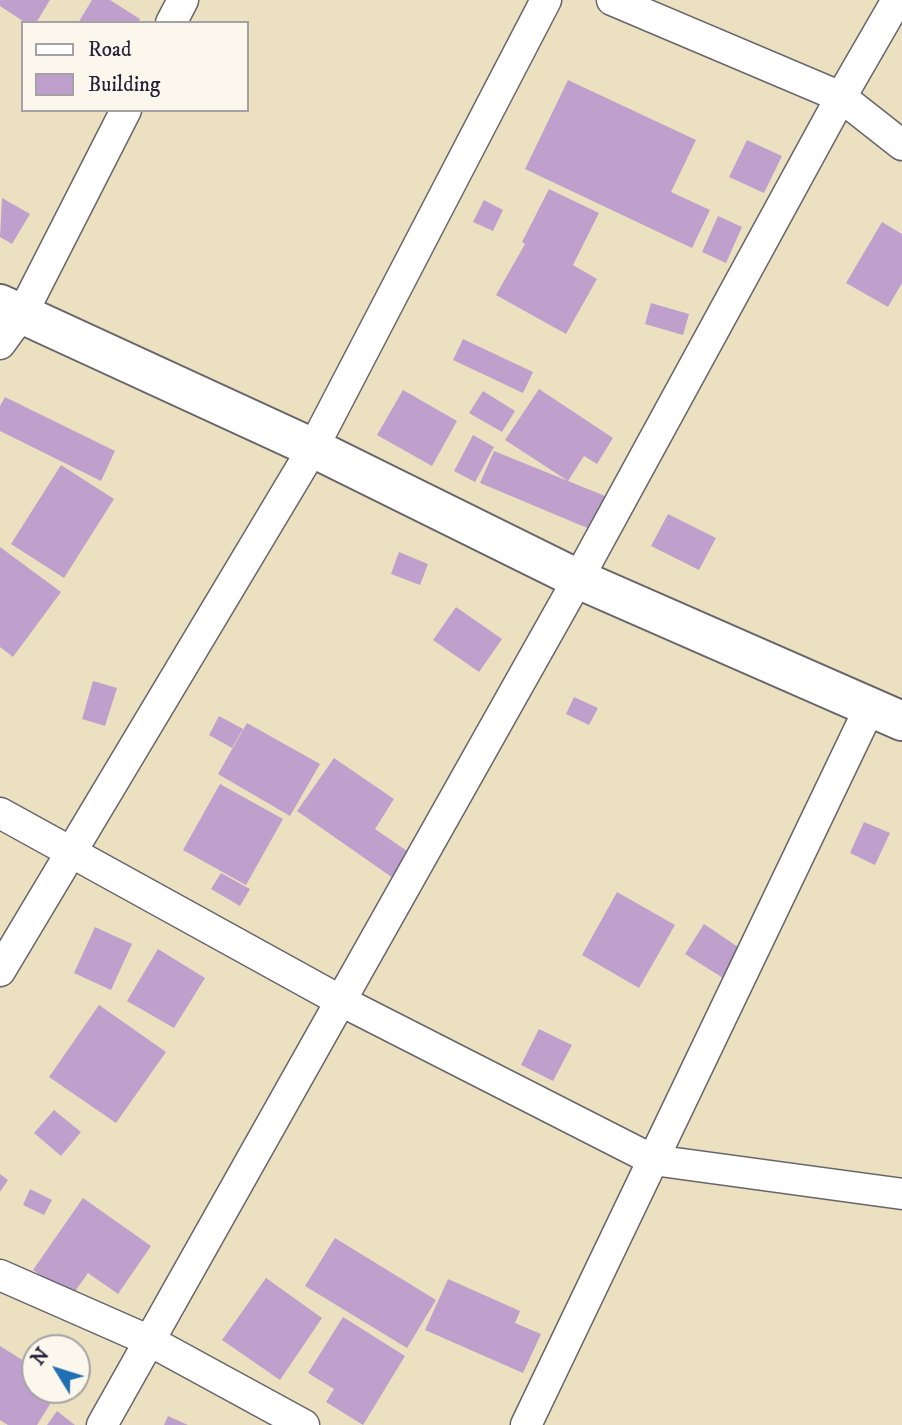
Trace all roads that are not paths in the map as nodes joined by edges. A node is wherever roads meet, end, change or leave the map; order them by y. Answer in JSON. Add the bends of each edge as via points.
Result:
{"nodes":[{"id":1,"x":183,"y":0,"type":"edge"},
{"id":2,"x":546,"y":0,"type":"edge"},
{"id":3,"x":612,"y":0,"type":"edge"},
{"id":4,"x":897,"y":0,"type":"edge"},
{"id":5,"x":173,"y":21,"type":"edge"},
{"id":6,"x":841,"y":97,"type":"junction"},
{"id":7,"x":125,"y":112,"type":"edge"},
{"id":8,"x":902,"y":145,"type":"edge"},
{"id":9,"x":11,"y":309,"type":"edge"},
{"id":10,"x":0,"y":344,"type":"edge"},
{"id":11,"x":313,"y":448,"type":"junction"},
{"id":12,"x":578,"y":579,"type":"junction"},
{"id":13,"x":886,"y":714,"type":"edge"},
{"id":14,"x":0,"y":813,"type":"edge"},
{"id":15,"x":71,"y":853,"type":"junction"},
{"id":16,"x":0,"y":971,"type":"edge"},
{"id":17,"x":341,"y":1001,"type":"junction"},
{"id":18,"x":653,"y":1160,"type":"junction"},
{"id":19,"x":902,"y":1194,"type":"edge"},
{"id":20,"x":0,"y":1275,"type":"edge"},
{"id":21,"x":150,"y":1341,"type":"junction"},
{"id":22,"x":102,"y":1425,"type":"edge"},
{"id":23,"x":304,"y":1425,"type":"edge"},
{"id":24,"x":526,"y":1425,"type":"edge"}],
"edges":[{"from":1,"to":5,"type":"street"},
{"from":2,"to":11,"type":"street"},
{"from":3,"to":6,"type":"street"},
{"from":4,"to":6,"type":"street"},
{"from":6,"to":8,"type":"street"},
{"from":6,"to":12,"type":"street"},
{"from":7,"to":9,"type":"street"},
{"from":9,"to":10,"type":"street"},
{"from":9,"to":11,"type":"street"},
{"from":11,"to":12,"type":"street"},
{"from":11,"to":15,"type":"street"},
{"from":12,"to":13,"type":"street"},
{"from":12,"to":17,"type":"street"},
{"from":13,"to":18,"type":"street"},
{"from":14,"to":15,"type":"street"},
{"from":15,"to":16,"type":"street"},
{"from":15,"to":17,"type":"street"},
{"from":17,"to":18,"type":"street"},
{"from":17,"to":21,"type":"street"},
{"from":18,"to":19,"type":"street"},
{"from":18,"to":24,"type":"street"},
{"from":20,"to":21,"type":"street"},
{"from":21,"to":22,"type":"street"},
{"from":21,"to":23,"type":"street"}]}
